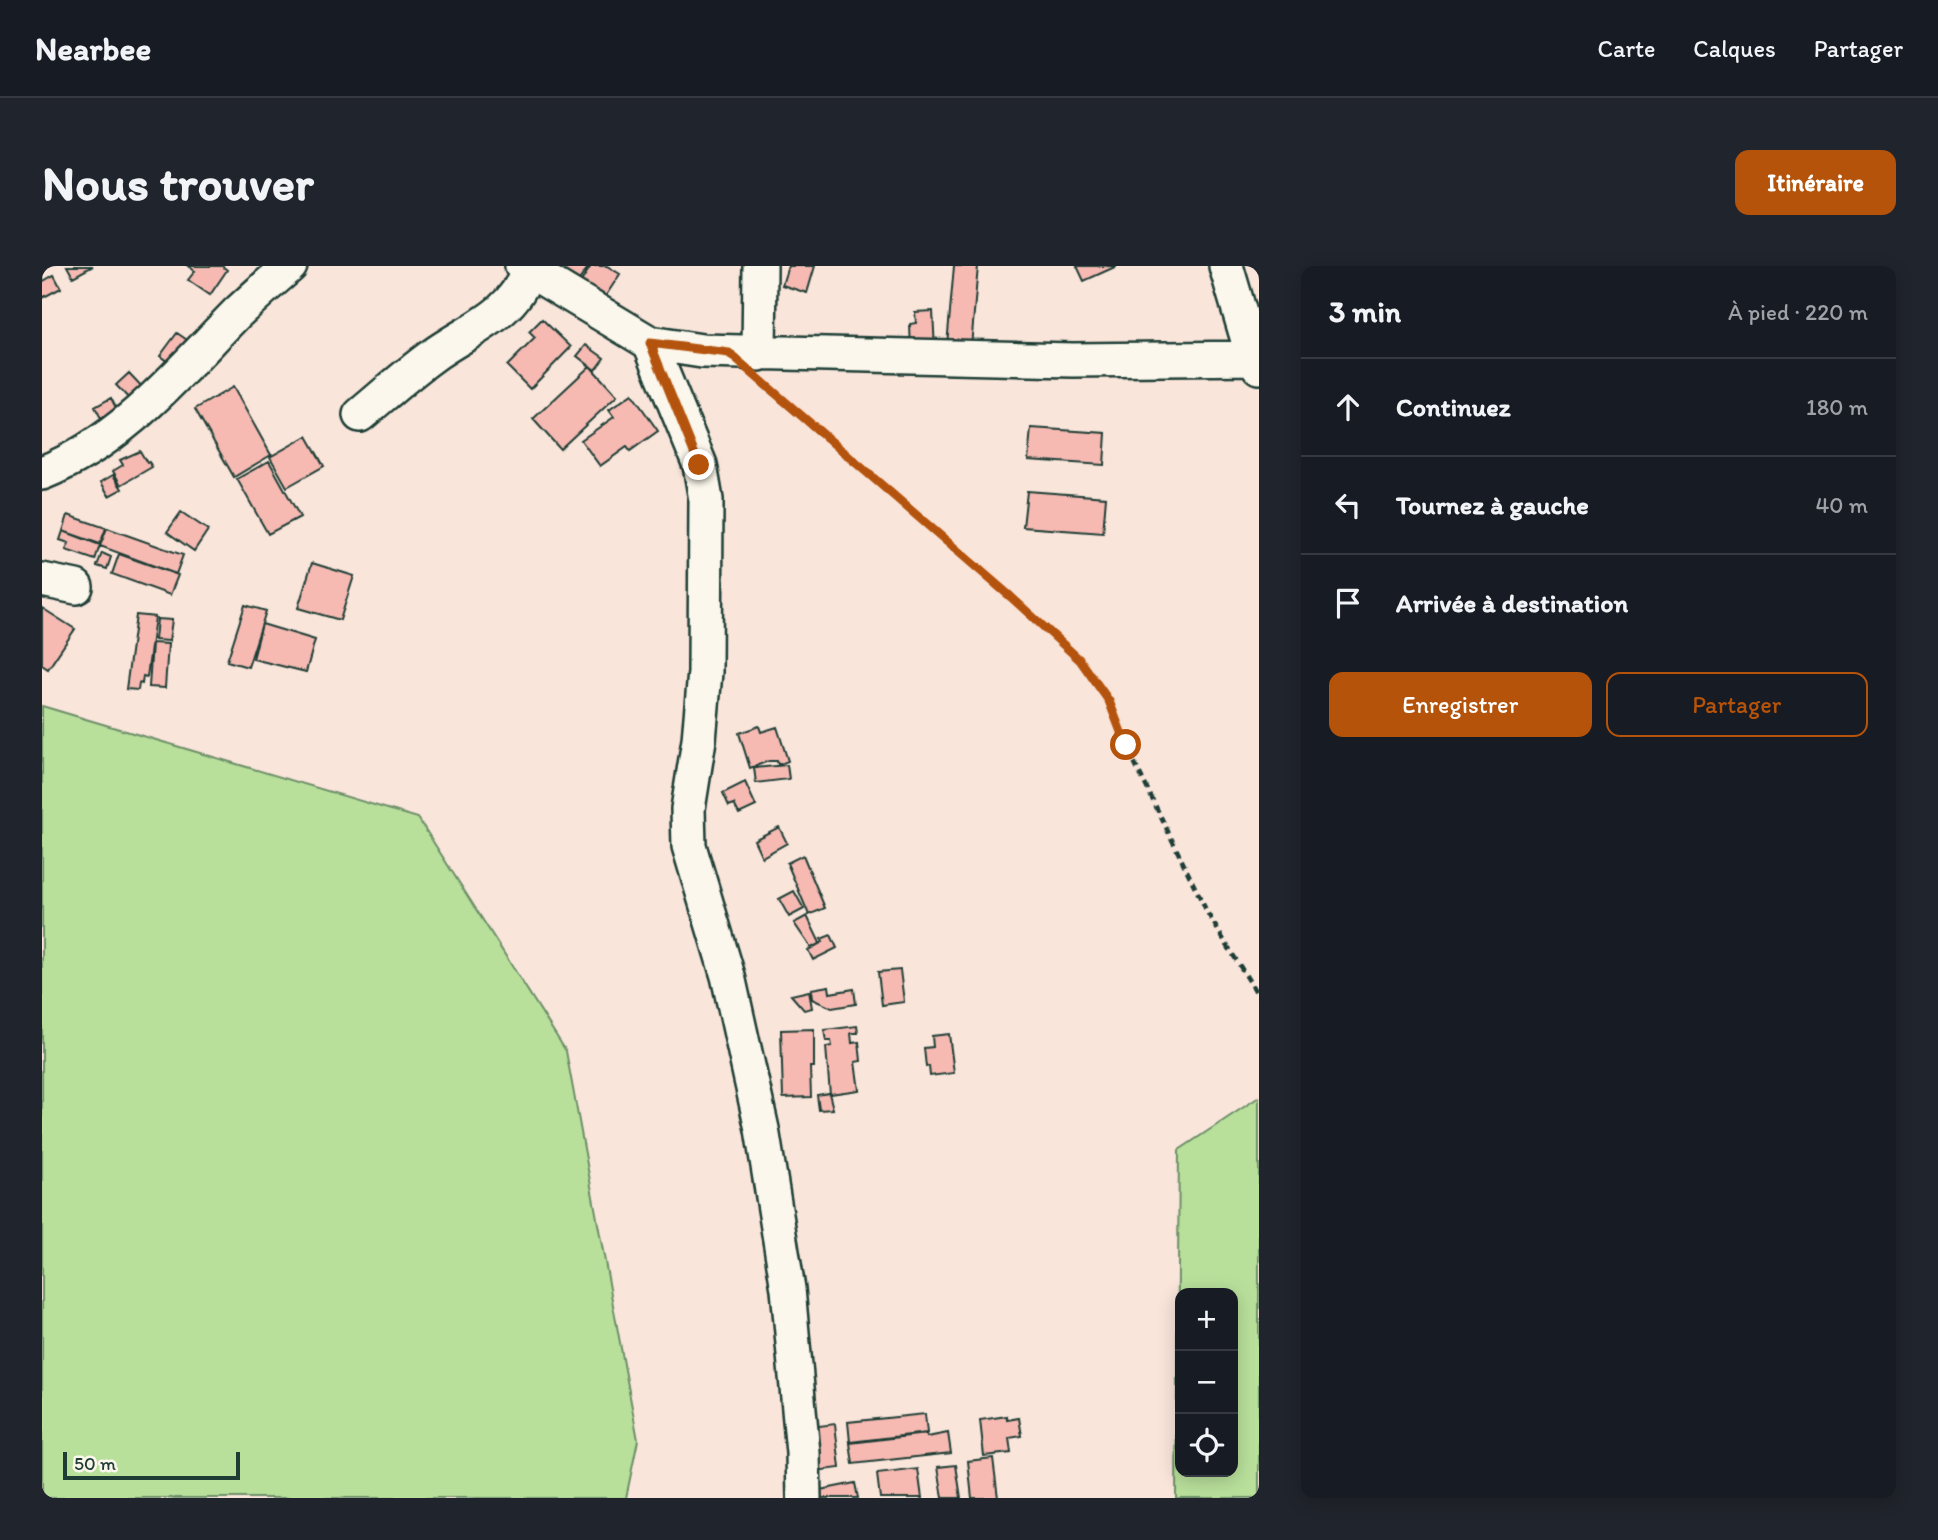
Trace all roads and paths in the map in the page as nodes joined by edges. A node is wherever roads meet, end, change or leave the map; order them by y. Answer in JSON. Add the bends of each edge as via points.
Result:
{"nodes":[{"id":1,"x":290,"y":266,"type":"edge"},
{"id":2,"x":760,"y":266,"type":"edge"},
{"id":3,"x":1226,"y":266,"type":"edge"},
{"id":4,"x":525,"y":269,"type":"edge"},
{"id":5,"x":650,"y":343,"type":"junction"},
{"id":6,"x":1257,"y":361,"type":"edge"},
{"id":7,"x":760,"y":367,"type":"junction"},
{"id":8,"x":360,"y":415,"type":"dead end"},
{"id":9,"x":42,"y":473,"type":"edge"},
{"id":10,"x":42,"y":580,"type":"edge"},
{"id":11,"x":76,"y":587,"type":"dead end"},
{"id":12,"x":1259,"y":997,"type":"edge"},
{"id":13,"x":804,"y":1498,"type":"edge"}],
"edges":[{"from":1,"to":9,"type":"street","via":[[134,416],[94,446]]},
{"from":2,"to":7,"type":"street"},
{"from":3,"to":6,"type":"street"},
{"from":4,"to":5,"type":"street"},
{"from":4,"to":8,"type":"street","via":[[515,299],[502,311],[419,365]]},
{"from":5,"to":7,"type":"street"},
{"from":5,"to":13,"type":"street","via":[[699,465],[706,500],[705,672],[688,809],[689,846],[728,976],[762,1129],[788,1289]]},
{"from":6,"to":7,"type":"street"},
{"from":7,"to":12,"type":"path","via":[[1080,660],[1109,701],[1208,914]]},
{"from":10,"to":11,"type":"street"}]}
